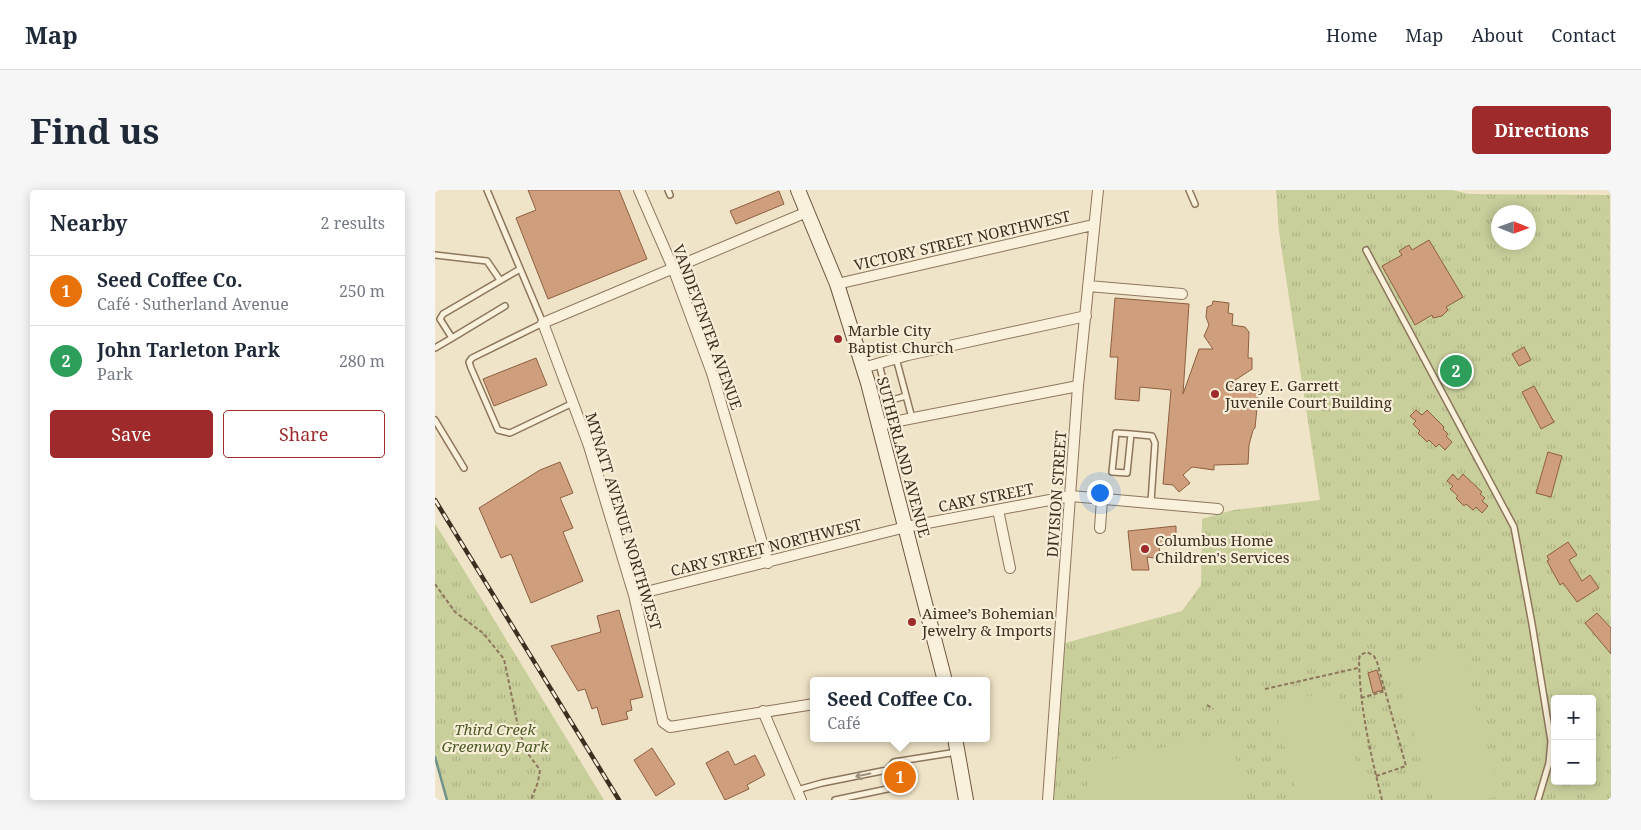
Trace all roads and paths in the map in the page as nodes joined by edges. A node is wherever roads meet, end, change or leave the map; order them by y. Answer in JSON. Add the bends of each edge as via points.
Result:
{"nodes":[{"id":1,"x":487,"y":190,"type":"edge"},
{"id":2,"x":641,"y":190,"type":"edge"},
{"id":3,"x":798,"y":190,"type":"edge"},
{"id":4,"x":1098,"y":190,"type":"edge"},
{"id":5,"x":1189,"y":190,"type":"edge"},
{"id":6,"x":1195,"y":204,"type":"dead end"},
{"id":7,"x":807,"y":212,"type":"junction"},
{"id":8,"x":1093,"y":225,"type":"junction"},
{"id":9,"x":1366,"y":250,"type":"dead end"},
{"id":10,"x":435,"y":255,"type":"edge"},
{"id":11,"x":673,"y":268,"type":"junction"},
{"id":12,"x":520,"y":269,"type":"junction"},
{"id":13,"x":500,"y":280,"type":"junction"},
{"id":14,"x":837,"y":284,"type":"junction"},
{"id":15,"x":1089,"y":286,"type":"junction"},
{"id":16,"x":1182,"y":294,"type":"dead end"},
{"id":17,"x":505,"y":306,"type":"dead end"},
{"id":18,"x":1086,"y":316,"type":"junction"},
{"id":19,"x":543,"y":323,"type":"junction"},
{"id":20,"x":452,"y":338,"type":"junction"},
{"id":21,"x":435,"y":348,"type":"edge"},
{"id":22,"x":897,"y":358,"type":"junction"},
{"id":23,"x":879,"y":364,"type":"junction"},
{"id":24,"x":863,"y":368,"type":"junction"},
{"id":25,"x":1078,"y":386,"type":"junction"},
{"id":26,"x":906,"y":396,"type":"junction"},
{"id":27,"x":888,"y":400,"type":"junction"},
{"id":28,"x":573,"y":403,"type":"junction"},
{"id":29,"x":912,"y":419,"type":"junction"},
{"id":30,"x":435,"y":420,"type":"edge"},
{"id":31,"x":894,"y":422,"type":"junction"},
{"id":32,"x":878,"y":425,"type":"junction"},
{"id":33,"x":1131,"y":434,"type":"junction"},
{"id":34,"x":464,"y":468,"type":"dead end"},
{"id":35,"x":1071,"y":496,"type":"junction"},
{"id":36,"x":1102,"y":499,"type":"junction"},
{"id":37,"x":1151,"y":502,"type":"junction"},
{"id":38,"x":1217,"y":509,"type":"dead end"},
{"id":39,"x":998,"y":510,"type":"junction"},
{"id":40,"x":906,"y":527,"type":"junction"},
{"id":41,"x":1100,"y":528,"type":"dead end"},
{"id":42,"x":768,"y":563,"type":"junction"},
{"id":43,"x":1010,"y":568,"type":"dead end"},
{"id":44,"x":435,"y":584,"type":"edge"},
{"id":45,"x":633,"y":595,"type":"junction"},
{"id":46,"x":1359,"y":668,"type":"junction"},
{"id":47,"x":944,"y":677,"type":"edge"},
{"id":48,"x":1265,"y":689,"type":"dead end"},
{"id":49,"x":1385,"y":691,"type":"junction"},
{"id":50,"x":1360,"y":698,"type":"junction"},
{"id":51,"x":810,"y":705,"type":"edge"},
{"id":52,"x":1207,"y":705,"type":"dead end"},
{"id":53,"x":1213,"y":709,"type":"dead end"},
{"id":54,"x":763,"y":711,"type":"junction"},
{"id":55,"x":956,"y":745,"type":"edge"},
{"id":56,"x":887,"y":770,"type":"junction"},
{"id":57,"x":1376,"y":776,"type":"junction"},
{"id":58,"x":799,"y":795,"type":"edge"},
{"id":59,"x":531,"y":800,"type":"edge"},
{"id":60,"x":835,"y":800,"type":"edge"},
{"id":61,"x":966,"y":800,"type":"edge"},
{"id":62,"x":1048,"y":800,"type":"edge"},
{"id":63,"x":1382,"y":800,"type":"edge"},
{"id":64,"x":1538,"y":800,"type":"edge"}],
"edges":[{"from":1,"to":12,"type":"lane"},
{"from":2,"to":11,"type":"street","name":"VANDEVENTER AVENUE"},
{"from":3,"to":7,"type":"street","name":"SUTHERLAND AVENUE"},
{"from":4,"to":8,"type":"street","name":"DIVISION STREET"},
{"from":5,"to":6,"type":"lane"},
{"from":7,"to":11,"type":"street"},
{"from":7,"to":14,"type":"street","name":"SUTHERLAND AVENUE"},
{"from":8,"to":14,"type":"street","name":"VICTORY STREET NORTHWEST"},
{"from":8,"to":15,"type":"street","name":"DIVISION STREET"},
{"from":9,"to":64,"type":"lane","via":[[1514,527],[1551,741],[1549,763]]},
{"from":10,"to":13,"type":"lane","via":[[487,261]]},
{"from":11,"to":19,"type":"street"},
{"from":11,"to":42,"type":"street","name":"VANDEVENTER AVENUE","via":[[712,373]]},
{"from":12,"to":13,"type":"lane"},
{"from":12,"to":19,"type":"lane"},
{"from":13,"to":20,"type":"lane","via":[[441,316]]},
{"from":14,"to":24,"type":"street","name":"SUTHERLAND AVENUE"},
{"from":15,"to":16,"type":"street"},
{"from":15,"to":18,"type":"street","name":"DIVISION STREET"},
{"from":17,"to":20,"type":"lane"},
{"from":18,"to":22,"type":"street"},
{"from":18,"to":25,"type":"street","name":"DIVISION STREET"},
{"from":19,"to":28,"type":"street","name":"MYNATT AVENUE NORTHWEST"},
{"from":19,"to":28,"type":"lane","via":[[473,358],[469,362],[471,368],[498,430],[504,433]]},
{"from":20,"to":21,"type":"lane"},
{"from":22,"to":23,"type":"street"},
{"from":22,"to":26,"type":"lane"},
{"from":23,"to":24,"type":"street"},
{"from":23,"to":27,"type":"lane"},
{"from":24,"to":32,"type":"street","name":"SUTHERLAND AVENUE"},
{"from":25,"to":29,"type":"street"},
{"from":25,"to":35,"type":"street","name":"DIVISION STREET"},
{"from":26,"to":27,"type":"lane"},
{"from":26,"to":29,"type":"lane"},
{"from":27,"to":31,"type":"lane"},
{"from":28,"to":45,"type":"street","name":"MYNATT AVENUE NORTHWEST"},
{"from":29,"to":31,"type":"street"},
{"from":30,"to":34,"type":"lane"},
{"from":31,"to":32,"type":"street"},
{"from":32,"to":40,"type":"street","name":"SUTHERLAND AVENUE"},
{"from":33,"to":33,"type":"lane","via":[[1116,432],[1112,472],[1127,474]]},
{"from":33,"to":37,"type":"lane","via":[[1152,436],[1155,443]]},
{"from":35,"to":36,"type":"street","name":"CARY STREET"},
{"from":35,"to":39,"type":"street","name":"CARY STREET"},
{"from":35,"to":62,"type":"street","name":"DIVISION STREET"},
{"from":36,"to":37,"type":"street","name":"CARY STREET"},
{"from":36,"to":41,"type":"street"},
{"from":37,"to":38,"type":"street","name":"CARY STREET"},
{"from":39,"to":40,"type":"street","name":"CARY STREET"},
{"from":39,"to":43,"type":"street"},
{"from":40,"to":42,"type":"street","name":"CARY STREET NORTHWEST"},
{"from":40,"to":47,"type":"street","name":"SUTHERLAND AVENUE"},
{"from":42,"to":45,"type":"street","name":"CARY STREET NORTHWEST"},
{"from":44,"to":59,"type":"path","via":[[455,612],[483,632],[504,659],[519,731],[529,755],[540,770]]},
{"from":45,"to":54,"type":"street","name":"MYNATT AVENUE NORTHWEST","via":[[663,722],[670,727]]},
{"from":46,"to":48,"type":"path"},
{"from":46,"to":49,"type":"path","via":[[1360,655],[1371,653],[1377,662]]},
{"from":46,"to":50,"type":"path"},
{"from":49,"to":50,"type":"path"},
{"from":49,"to":57,"type":"path","via":[[1406,766]]},
{"from":50,"to":57,"type":"path"},
{"from":51,"to":54,"type":"street"},
{"from":52,"to":53,"type":"path"},
{"from":54,"to":58,"type":"street"},
{"from":55,"to":56,"type":"lane","via":[[894,762]]},
{"from":55,"to":61,"type":"street"},
{"from":56,"to":58,"type":"lane","one_way":true,"via":[[823,782]]},
{"from":56,"to":60,"type":"lane","via":[[892,788]]},
{"from":57,"to":63,"type":"path"}]}
